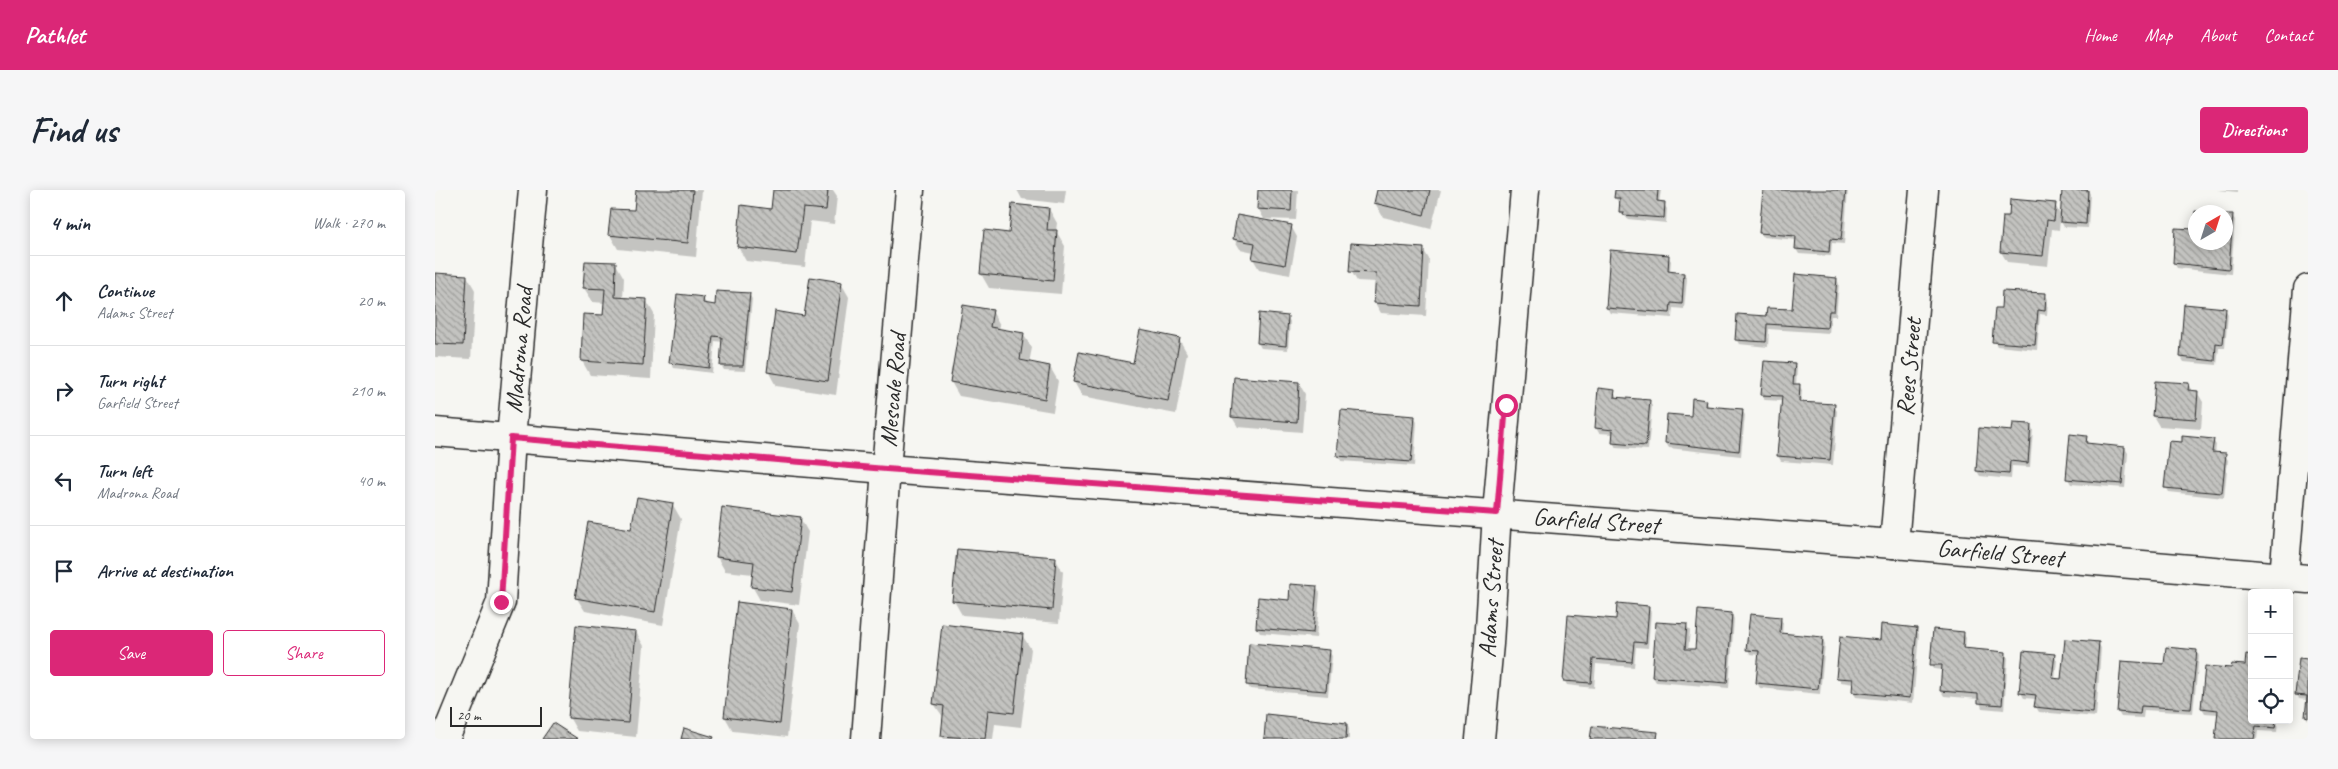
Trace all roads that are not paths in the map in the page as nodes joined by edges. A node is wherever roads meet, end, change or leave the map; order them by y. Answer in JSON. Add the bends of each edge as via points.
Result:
{"nodes":[{"id":1,"x":533,"y":190,"type":"edge"},
{"id":2,"x":910,"y":190,"type":"edge"},
{"id":3,"x":1525,"y":190,"type":"edge"},
{"id":4,"x":1924,"y":190,"type":"edge"},
{"id":5,"x":2308,"y":289,"type":"edge"},
{"id":6,"x":435,"y":432,"type":"edge"},
{"id":7,"x":511,"y":438,"type":"junction"},
{"id":8,"x":886,"y":469,"type":"junction"},
{"id":9,"x":1497,"y":513,"type":"junction"},
{"id":10,"x":1894,"y":544,"type":"junction"},
{"id":11,"x":2296,"y":578,"type":"edge"},
{"id":12,"x":445,"y":739,"type":"edge"},
{"id":13,"x":866,"y":739,"type":"edge"},
{"id":14,"x":1480,"y":739,"type":"edge"}],
"edges":[{"from":1,"to":7,"type":"street","name":"Madrona Road"},
{"from":2,"to":8,"type":"street","name":"Mescale Road"},
{"from":3,"to":9,"type":"street","name":"Adams Street"},
{"from":4,"to":10,"type":"street","name":"Rees Street"},
{"from":5,"to":11,"type":"street"},
{"from":6,"to":7,"type":"street","name":"Garfield Street"},
{"from":7,"to":8,"type":"street","name":"Garfield Street"},
{"from":7,"to":12,"type":"street","name":"Madrona Road","via":[[501,602]]},
{"from":8,"to":9,"type":"street","name":"Garfield Street"},
{"from":8,"to":13,"type":"street","name":"Mescale Road"},
{"from":9,"to":10,"type":"street","name":"Garfield Street"},
{"from":9,"to":14,"type":"street","name":"Adams Street"},
{"from":10,"to":11,"type":"street","name":"Garfield Street"}]}
